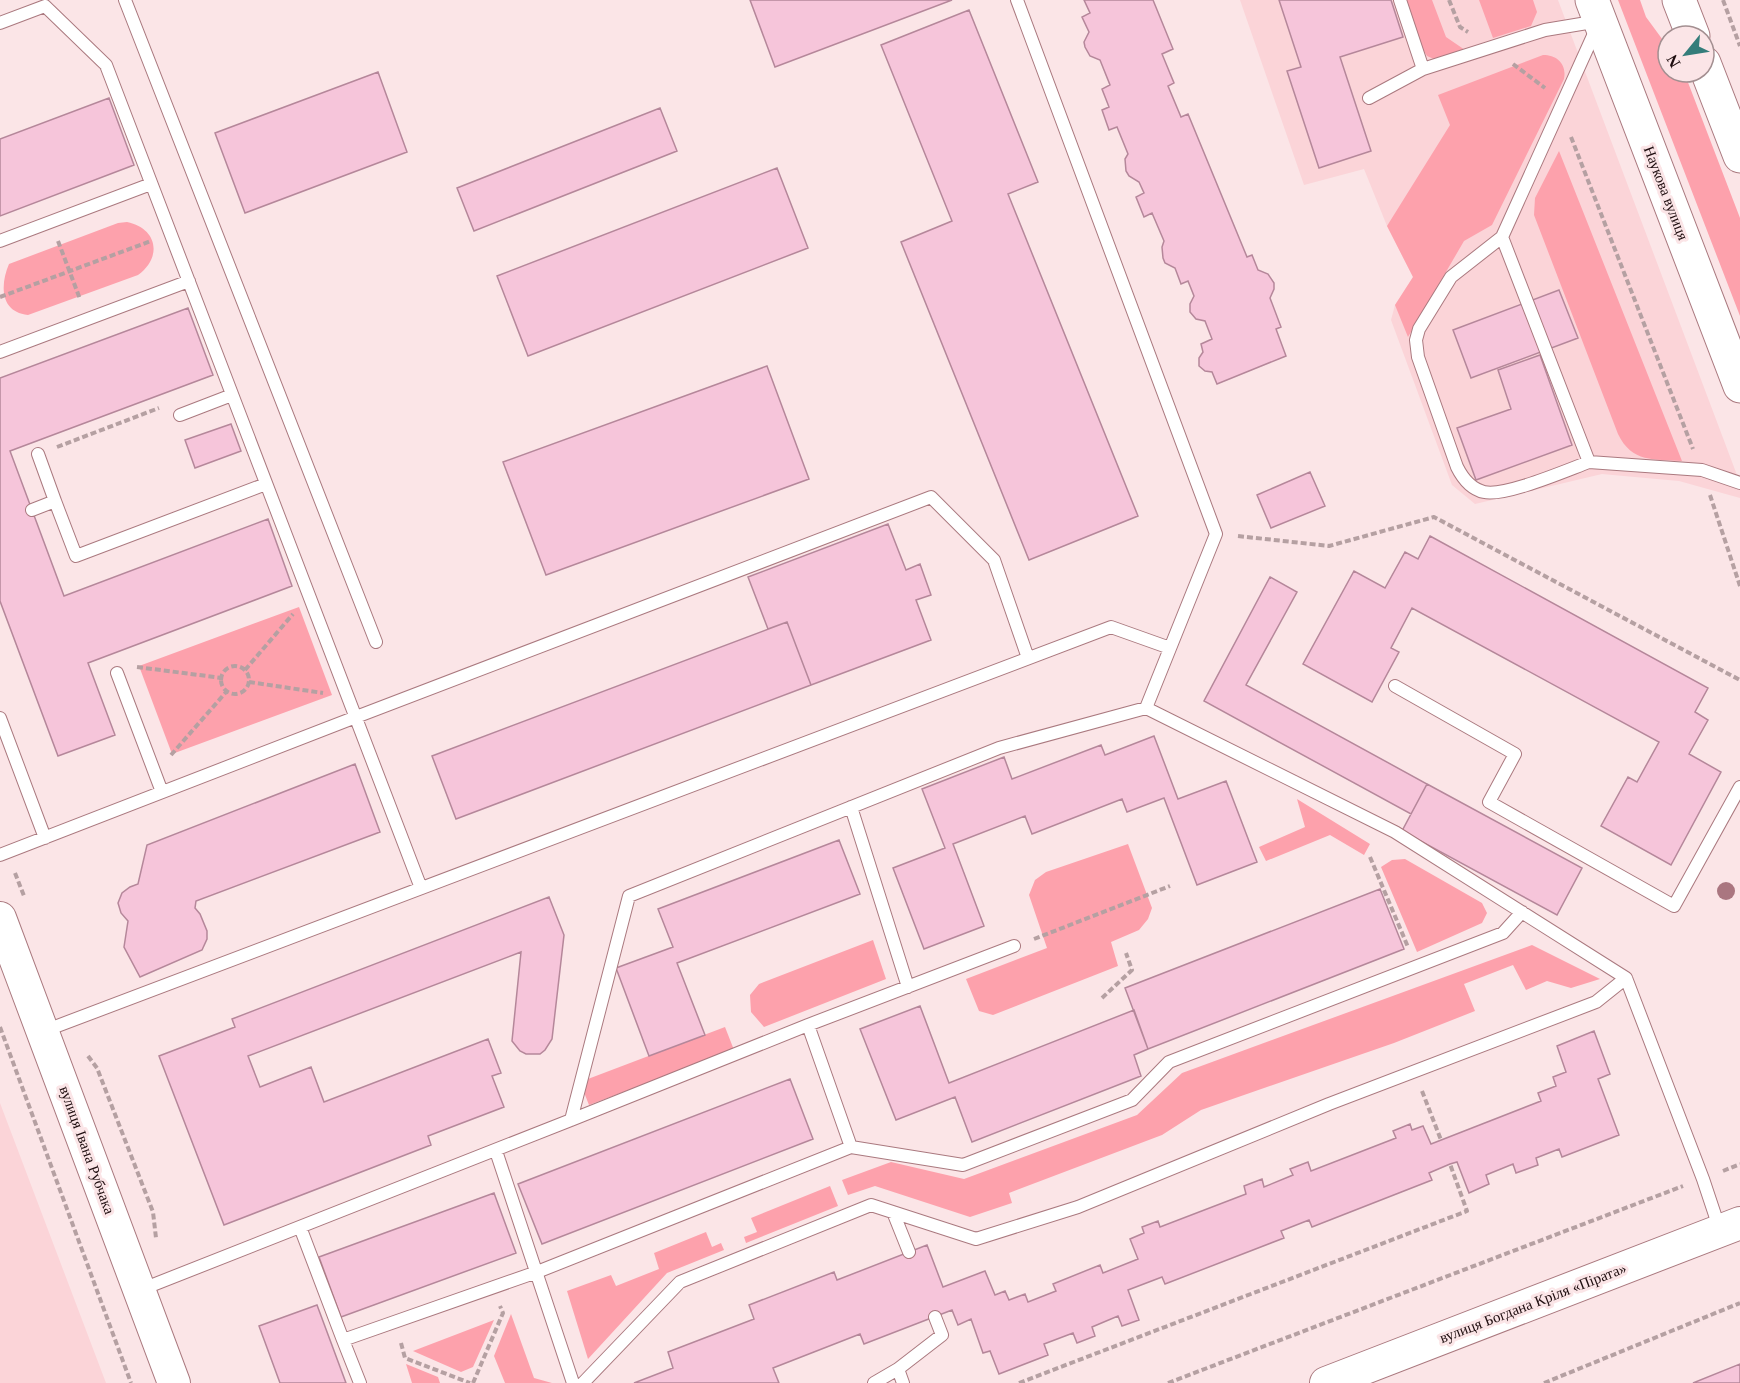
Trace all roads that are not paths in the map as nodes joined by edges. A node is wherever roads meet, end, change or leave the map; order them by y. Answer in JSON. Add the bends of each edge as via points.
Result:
{"nodes":[{"id":1,"x":125,"y":0,"type":"edge"},
{"id":2,"x":1017,"y":0,"type":"edge"},
{"id":3,"x":1400,"y":0,"type":"edge"},
{"id":4,"x":1680,"y":0,"type":"edge"},
{"id":5,"x":1596,"y":10,"type":"edge"},
{"id":6,"x":0,"y":23,"type":"edge"},
{"id":7,"x":1689,"y":24,"type":"edge"},
{"id":8,"x":1423,"y":69,"type":"junction"},
{"id":9,"x":1712,"y":84,"type":"edge"},
{"id":10,"x":1369,"y":98,"type":"dead end"},
{"id":11,"x":1739,"y":151,"type":"edge"},
{"id":12,"x":152,"y":184,"type":"junction"},
{"id":13,"x":1502,"y":237,"type":"junction"},
{"id":14,"x":0,"y":241,"type":"edge"},
{"id":15,"x":189,"y":281,"type":"junction"},
{"id":16,"x":0,"y":352,"type":"edge"},
{"id":17,"x":1740,"y":386,"type":"edge"},
{"id":18,"x":232,"y":395,"type":"junction"},
{"id":19,"x":180,"y":415,"type":"dead end"},
{"id":20,"x":38,"y":454,"type":"road end"},
{"id":21,"x":1590,"y":462,"type":"junction"},
{"id":22,"x":1740,"y":483,"type":"edge"},
{"id":23,"x":267,"y":484,"type":"junction"},
{"id":24,"x":55,"y":501,"type":"junction"},
{"id":25,"x":32,"y":510,"type":"dead end"},
{"id":26,"x":376,"y":642,"type":"dead end"},
{"id":27,"x":1170,"y":648,"type":"junction"},
{"id":28,"x":1029,"y":658,"type":"junction"},
{"id":29,"x":117,"y":673,"type":"road end"},
{"id":30,"x":1395,"y":686,"type":"dead end"},
{"id":31,"x":1146,"y":708,"type":"junction"},
{"id":32,"x":356,"y":717,"type":"junction"},
{"id":33,"x":0,"y":718,"type":"edge"},
{"id":34,"x":1740,"y":787,"type":"edge"},
{"id":35,"x":162,"y":792,"type":"junction"},
{"id":36,"x":852,"y":807,"type":"junction"},
{"id":37,"x":45,"y":838,"type":"junction"},
{"id":38,"x":0,"y":855,"type":"edge"},
{"id":39,"x":421,"y":888,"type":"junction"},
{"id":40,"x":1522,"y":912,"type":"junction"},
{"id":41,"x":0,"y":918,"type":"edge"},
{"id":42,"x":1014,"y":946,"type":"road end"},
{"id":43,"x":1626,"y":978,"type":"junction"},
{"id":44,"x":908,"y":987,"type":"junction"},
{"id":45,"x":808,"y":1025,"type":"junction"},
{"id":46,"x":43,"y":1032,"type":"junction"},
{"id":47,"x":571,"y":1120,"type":"junction"},
{"id":48,"x":851,"y":1147,"type":"junction"},
{"id":49,"x":495,"y":1151,"type":"junction"},
{"id":50,"x":893,"y":1212,"type":"junction"},
{"id":51,"x":1730,"y":1226,"type":"edge"},
{"id":52,"x":300,"y":1227,"type":"junction"},
{"id":53,"x":909,"y":1252,"type":"dead end"},
{"id":54,"x":537,"y":1272,"type":"junction"},
{"id":55,"x":139,"y":1291,"type":"junction"},
{"id":56,"x":935,"y":1317,"type":"dead end"},
{"id":57,"x":343,"y":1340,"type":"junction"},
{"id":58,"x":898,"y":1369,"type":"junction"},
{"id":59,"x":174,"y":1383,"type":"edge"},
{"id":60,"x":360,"y":1383,"type":"edge"},
{"id":61,"x":573,"y":1383,"type":"edge"},
{"id":62,"x":583,"y":1383,"type":"edge"},
{"id":63,"x":874,"y":1383,"type":"edge"},
{"id":64,"x":903,"y":1383,"type":"edge"},
{"id":65,"x":1326,"y":1383,"type":"edge"}],
"edges":[{"from":1,"to":26,"type":"lane"},
{"from":2,"to":27,"type":"lane","via":[[1216,534]]},
{"from":3,"to":8,"type":"lane"},
{"from":4,"to":7,"type":"main road"},
{"from":5,"to":8,"type":"lane"},
{"from":5,"to":13,"type":"lane"},
{"from":5,"to":17,"type":"main road","name":"Наукова вулиця"},
{"from":6,"to":12,"type":"lane","via":[[45,6],[105,65]]},
{"from":8,"to":10,"type":"lane"},
{"from":9,"to":11,"type":"main road"},
{"from":12,"to":14,"type":"lane"},
{"from":12,"to":15,"type":"lane"},
{"from":13,"to":21,"type":"lane"},
{"from":13,"to":21,"type":"lane","via":[[1451,277],[1416,340],[1418,357],[1457,467],[1476,489],[1495,493]]},
{"from":15,"to":16,"type":"lane"},
{"from":15,"to":18,"type":"lane"},
{"from":18,"to":19,"type":"lane"},
{"from":18,"to":23,"type":"lane"},
{"from":20,"to":24,"type":"lane"},
{"from":21,"to":22,"type":"lane","via":[[1702,470]]},
{"from":23,"to":24,"type":"lane","via":[[76,556]]},
{"from":23,"to":32,"type":"lane"},
{"from":24,"to":25,"type":"lane"},
{"from":27,"to":28,"type":"lane","via":[[1111,627]]},
{"from":27,"to":31,"type":"lane"},
{"from":28,"to":32,"type":"lane","via":[[994,560],[931,497]]},
{"from":28,"to":39,"type":"lane"},
{"from":29,"to":35,"type":"lane"},
{"from":30,"to":34,"type":"lane","via":[[1515,754],[1489,802],[1674,906]]},
{"from":31,"to":36,"type":"lane","via":[[999,748]]},
{"from":31,"to":40,"type":"lane","via":[[1395,832]]},
{"from":32,"to":35,"type":"lane"},
{"from":32,"to":39,"type":"lane"},
{"from":33,"to":37,"type":"lane"},
{"from":35,"to":37,"type":"lane"},
{"from":36,"to":44,"type":"lane"},
{"from":36,"to":47,"type":"lane","via":[[629,896]]},
{"from":37,"to":38,"type":"lane"},
{"from":39,"to":46,"type":"lane"},
{"from":40,"to":43,"type":"lane"},
{"from":40,"to":48,"type":"lane","via":[[1503,933],[1168,1062],[1132,1100],[963,1165]]},
{"from":41,"to":46,"type":"street","name":"вулиця Івана Рубчака"},
{"from":42,"to":44,"type":"lane"},
{"from":43,"to":50,"type":"lane","via":[[1596,1002],[1329,1104],[1078,1207],[976,1239]]},
{"from":43,"to":51,"type":"lane","via":[[1703,1179]]},
{"from":44,"to":45,"type":"lane"},
{"from":45,"to":47,"type":"lane"},
{"from":45,"to":48,"type":"lane"},
{"from":46,"to":55,"type":"street","name":"вулиця Івана Рубчака"},
{"from":47,"to":49,"type":"lane"},
{"from":48,"to":54,"type":"lane"},
{"from":49,"to":52,"type":"lane"},
{"from":49,"to":54,"type":"lane"},
{"from":50,"to":53,"type":"lane"},
{"from":50,"to":62,"type":"lane","via":[[871,1205],[680,1282]]},
{"from":51,"to":65,"type":"street","name":"вулиця Богдана Кріля «Пірата»"},
{"from":52,"to":55,"type":"lane"},
{"from":52,"to":57,"type":"lane"},
{"from":54,"to":57,"type":"lane"},
{"from":54,"to":61,"type":"lane"},
{"from":55,"to":59,"type":"street","name":"вулиця Івана Рубчака"},
{"from":56,"to":58,"type":"lane","via":[[942,1335]]},
{"from":57,"to":60,"type":"lane"},
{"from":58,"to":63,"type":"lane"},
{"from":58,"to":64,"type":"lane"}]}
